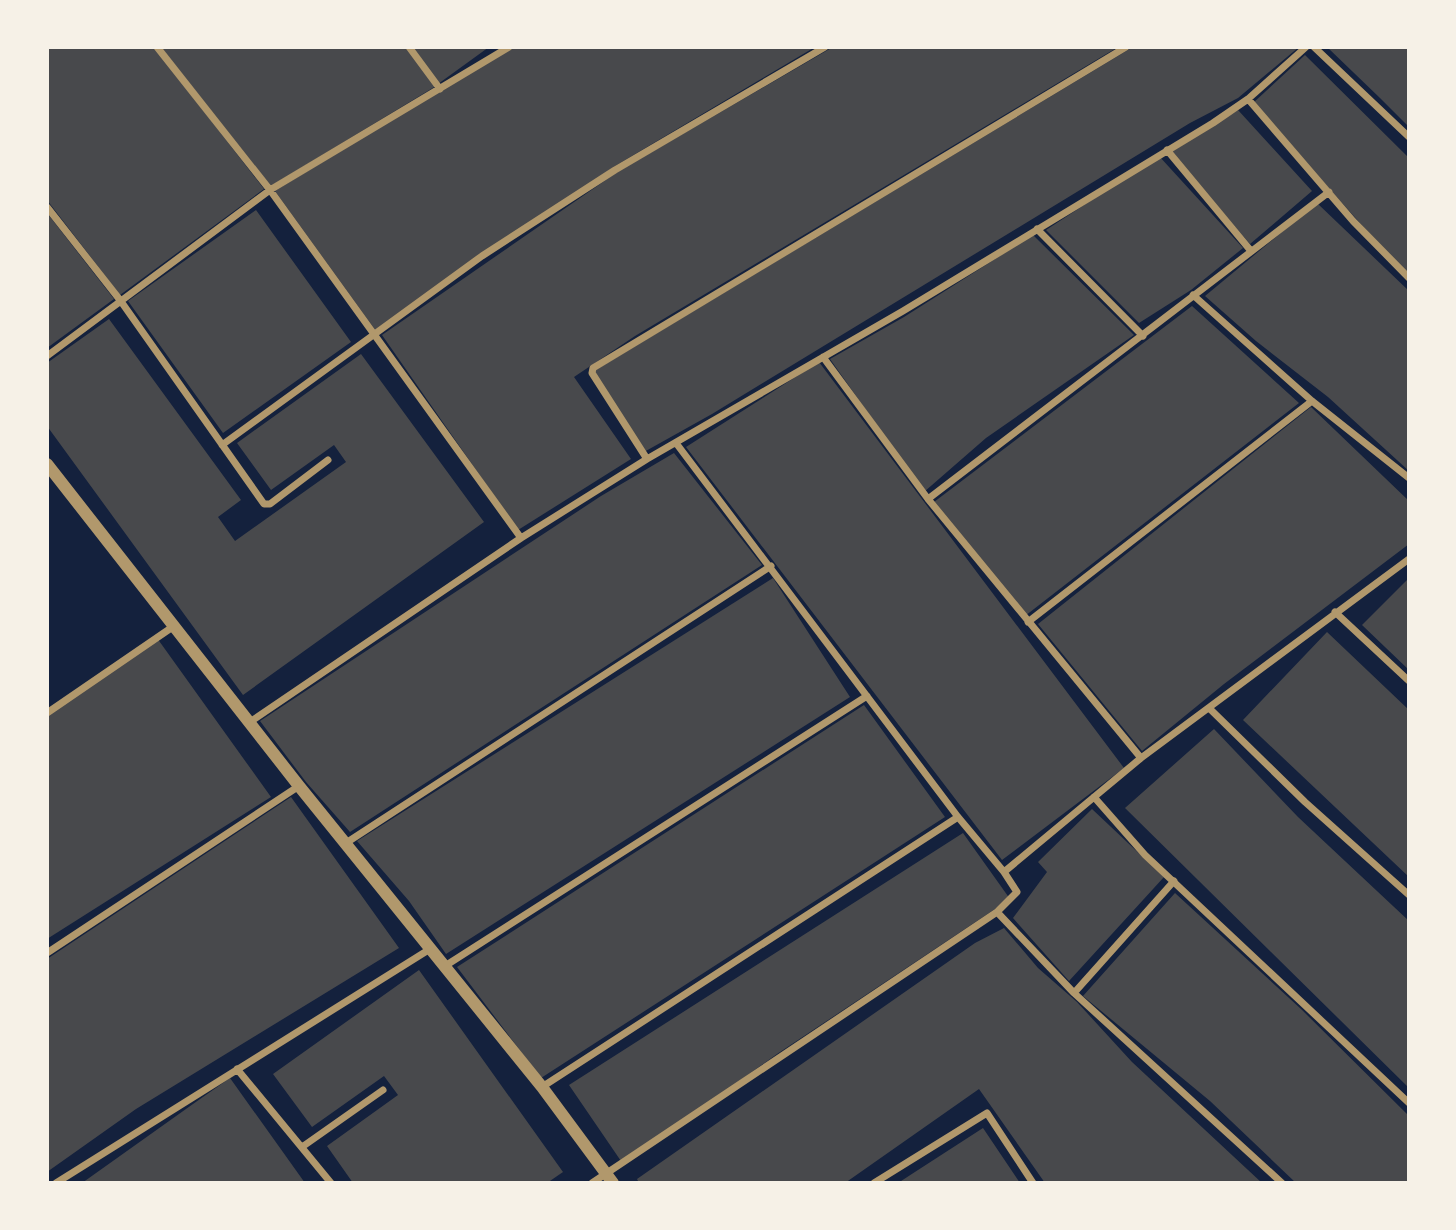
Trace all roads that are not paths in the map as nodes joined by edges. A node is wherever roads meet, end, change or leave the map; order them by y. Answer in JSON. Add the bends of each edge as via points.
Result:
{"nodes":[{"id":1,"x":157,"y":47,"type":"edge"},
{"id":2,"x":408,"y":47,"type":"edge"},
{"id":3,"x":509,"y":47,"type":"edge"},
{"id":4,"x":825,"y":47,"type":"edge"},
{"id":5,"x":1126,"y":47,"type":"edge"},
{"id":6,"x":1306,"y":47,"type":"edge"},
{"id":7,"x":1314,"y":47,"type":"edge"},
{"id":8,"x":440,"y":89,"type":"junction"},
{"id":9,"x":1248,"y":99,"type":"junction"},
{"id":10,"x":1409,"y":137,"type":"edge"},
{"id":11,"x":1167,"y":150,"type":"junction"},
{"id":12,"x":270,"y":190,"type":"junction"},
{"id":13,"x":1329,"y":192,"type":"junction"},
{"id":14,"x":47,"y":207,"type":"edge"},
{"id":15,"x":1037,"y":229,"type":"junction"},
{"id":16,"x":1251,"y":251,"type":"junction"},
{"id":17,"x":1409,"y":278,"type":"edge"},
{"id":18,"x":1193,"y":295,"type":"junction"},
{"id":19,"x":120,"y":300,"type":"junction"},
{"id":20,"x":375,"y":335,"type":"junction"},
{"id":21,"x":1143,"y":337,"type":"junction"},
{"id":22,"x":47,"y":356,"type":"edge"},
{"id":23,"x":823,"y":357,"type":"junction"},
{"id":24,"x":1312,"y":401,"type":"junction"},
{"id":25,"x":676,"y":443,"type":"junction"},
{"id":26,"x":222,"y":445,"type":"junction"},
{"id":27,"x":328,"y":460,"type":"dead end"},
{"id":28,"x":647,"y":460,"type":"junction"},
{"id":29,"x":47,"y":464,"type":"edge"},
{"id":30,"x":1409,"y":478,"type":"edge"},
{"id":31,"x":928,"y":499,"type":"junction"},
{"id":32,"x":521,"y":538,"type":"junction"},
{"id":33,"x":1409,"y":559,"type":"edge"},
{"id":34,"x":771,"y":566,"type":"junction"},
{"id":35,"x":1335,"y":612,"type":"junction"},
{"id":36,"x":1028,"y":622,"type":"junction"},
{"id":37,"x":175,"y":625,"type":"junction"},
{"id":38,"x":1409,"y":681,"type":"edge"},
{"id":39,"x":867,"y":696,"type":"junction"},
{"id":40,"x":1209,"y":708,"type":"junction"},
{"id":41,"x":47,"y":713,"type":"edge"},
{"id":42,"x":250,"y":722,"type":"junction"},
{"id":43,"x":1141,"y":758,"type":"junction"},
{"id":44,"x":299,"y":786,"type":"junction"},
{"id":45,"x":1094,"y":797,"type":"junction"},
{"id":46,"x":958,"y":817,"type":"junction"},
{"id":47,"x":346,"y":843,"type":"junction"},
{"id":48,"x":1004,"y":872,"type":"junction"},
{"id":49,"x":1174,"y":881,"type":"junction"},
{"id":50,"x":1409,"y":895,"type":"edge"},
{"id":51,"x":997,"y":912,"type":"junction"},
{"id":52,"x":430,"y":949,"type":"junction"},
{"id":53,"x":47,"y":953,"type":"edge"},
{"id":54,"x":444,"y":966,"type":"junction"},
{"id":55,"x":1074,"y":993,"type":"junction"},
{"id":56,"x":237,"y":1069,"type":"junction"},
{"id":57,"x":542,"y":1087,"type":"junction"},
{"id":58,"x":383,"y":1090,"type":"dead end"},
{"id":59,"x":1409,"y":1103,"type":"edge"},
{"id":60,"x":302,"y":1147,"type":"junction"},
{"id":61,"x":609,"y":1178,"type":"edge"},
{"id":62,"x":70,"y":1180,"type":"edge"},
{"id":63,"x":57,"y":1183,"type":"edge"},
{"id":64,"x":331,"y":1183,"type":"edge"},
{"id":65,"x":592,"y":1183,"type":"edge"},
{"id":66,"x":874,"y":1183,"type":"edge"},
{"id":67,"x":1033,"y":1183,"type":"edge"},
{"id":68,"x":1282,"y":1183,"type":"edge"}],
"edges":[{"from":1,"to":12,"type":"street"},
{"from":2,"to":8,"type":"street"},
{"from":3,"to":8,"type":"street"},
{"from":4,"to":20,"type":"street","via":[[615,170],[482,256]]},
{"from":5,"to":28,"type":"street","via":[[593,368]]},
{"from":6,"to":9,"type":"street"},
{"from":7,"to":10,"type":"street"},
{"from":8,"to":12,"type":"street"},
{"from":9,"to":11,"type":"street"},
{"from":9,"to":13,"type":"street"},
{"from":11,"to":15,"type":"street"},
{"from":11,"to":16,"type":"street"},
{"from":12,"to":19,"type":"street"},
{"from":12,"to":20,"type":"street"},
{"from":13,"to":16,"type":"street"},
{"from":13,"to":17,"type":"street"},
{"from":14,"to":19,"type":"street"},
{"from":15,"to":21,"type":"street"},
{"from":15,"to":23,"type":"street"},
{"from":16,"to":18,"type":"street"},
{"from":18,"to":21,"type":"street"},
{"from":18,"to":24,"type":"street"},
{"from":19,"to":22,"type":"street"},
{"from":19,"to":26,"type":"street"},
{"from":20,"to":26,"type":"street"},
{"from":20,"to":32,"type":"street"},
{"from":21,"to":31,"type":"street"},
{"from":23,"to":25,"type":"street"},
{"from":23,"to":31,"type":"street"},
{"from":24,"to":30,"type":"street"},
{"from":24,"to":36,"type":"street"},
{"from":25,"to":28,"type":"street"},
{"from":25,"to":34,"type":"street"},
{"from":26,"to":27,"type":"street","via":[[267,505]]},
{"from":28,"to":32,"type":"street"},
{"from":29,"to":37,"type":"street"},
{"from":31,"to":36,"type":"street"},
{"from":32,"to":42,"type":"street"},
{"from":33,"to":35,"type":"street"},
{"from":34,"to":39,"type":"street"},
{"from":34,"to":47,"type":"street"},
{"from":35,"to":38,"type":"street"},
{"from":35,"to":40,"type":"street"},
{"from":36,"to":43,"type":"street"},
{"from":37,"to":41,"type":"street"},
{"from":37,"to":42,"type":"street"},
{"from":39,"to":46,"type":"street"},
{"from":39,"to":54,"type":"street"},
{"from":40,"to":43,"type":"street"},
{"from":40,"to":50,"type":"street"},
{"from":42,"to":44,"type":"street"},
{"from":43,"to":45,"type":"street"},
{"from":44,"to":47,"type":"street"},
{"from":44,"to":53,"type":"street"},
{"from":45,"to":48,"type":"street"},
{"from":45,"to":49,"type":"street"},
{"from":46,"to":48,"type":"street"},
{"from":46,"to":57,"type":"street"},
{"from":47,"to":52,"type":"street"},
{"from":48,"to":51,"type":"street","via":[[1017,892]]},
{"from":49,"to":55,"type":"street"},
{"from":49,"to":59,"type":"street"},
{"from":51,"to":55,"type":"street"},
{"from":51,"to":61,"type":"street"},
{"from":52,"to":54,"type":"street"},
{"from":52,"to":56,"type":"street"},
{"from":54,"to":57,"type":"street"},
{"from":55,"to":68,"type":"street"},
{"from":56,"to":60,"type":"street"},
{"from":56,"to":62,"type":"street"},
{"from":57,"to":61,"type":"street"},
{"from":58,"to":60,"type":"street"},
{"from":60,"to":64,"type":"street"},
{"from":61,"to":65,"type":"street"},
{"from":62,"to":63,"type":"street"},
{"from":66,"to":67,"type":"street","via":[[987,1113]]}]}
